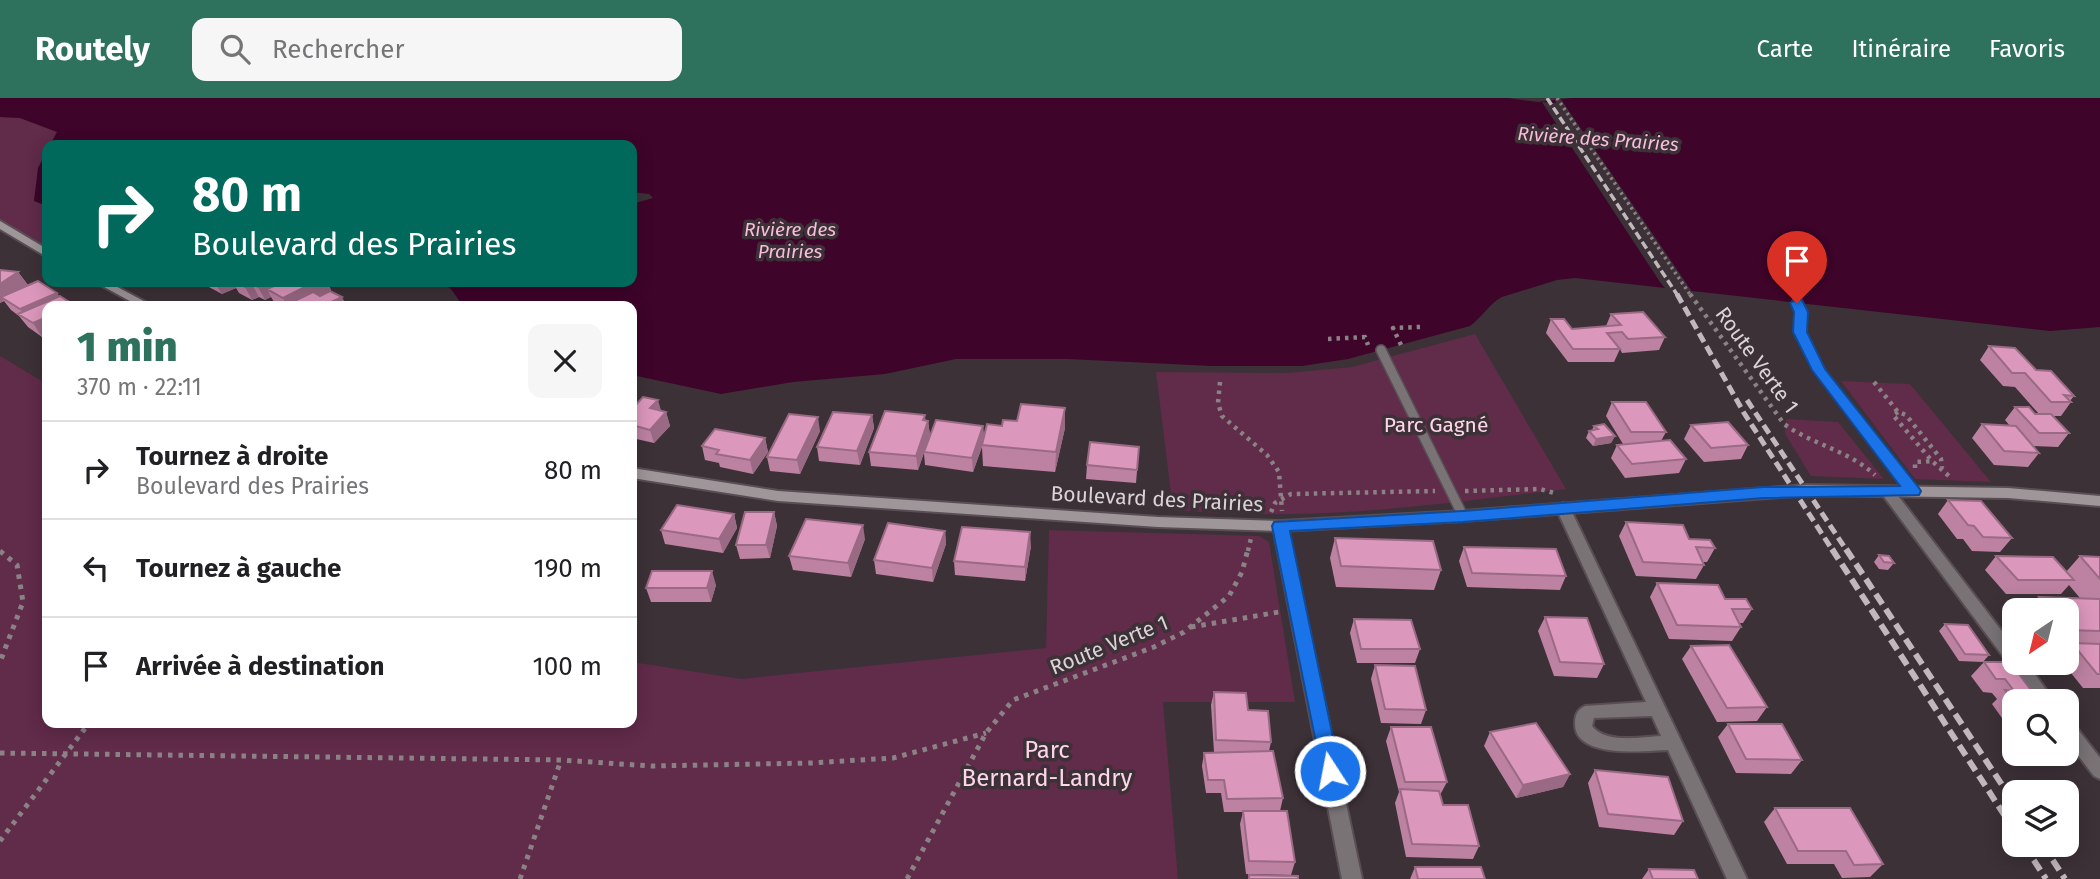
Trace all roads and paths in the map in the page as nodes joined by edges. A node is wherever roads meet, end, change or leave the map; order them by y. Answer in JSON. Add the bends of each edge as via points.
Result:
{"nodes":[{"id":1,"x":1557,"y":98,"type":"edge"},
{"id":2,"x":0,"y":224,"type":"edge"},
{"id":3,"x":42,"y":251,"type":"edge"},
{"id":4,"x":110,"y":287,"type":"edge"},
{"id":5,"x":137,"y":301,"type":"edge"},
{"id":6,"x":1797,"y":303,"type":"dead end"},
{"id":7,"x":1420,"y":327,"type":"dead end"},
{"id":8,"x":1328,"y":339,"type":"dead end"},
{"id":9,"x":1401,"y":345,"type":"dead end"},
{"id":10,"x":1376,"y":351,"type":"joint"},
{"id":11,"x":1220,"y":382,"type":"dead end"},
{"id":12,"x":1874,"y":382,"type":"dead end"},
{"id":13,"x":1898,"y":412,"type":"junction"},
{"id":14,"x":1900,"y":423,"type":"junction"},
{"id":15,"x":1912,"y":423,"type":"junction"},
{"id":16,"x":1932,"y":461,"type":"junction"},
{"id":17,"x":1942,"y":465,"type":"junction"},
{"id":18,"x":1917,"y":473,"type":"dead end"},
{"id":19,"x":637,"y":474,"type":"edge"},
{"id":20,"x":1954,"y":482,"type":"dead end"},
{"id":21,"x":1883,"y":486,"type":"junction"},
{"id":22,"x":1450,"y":491,"type":"junction"},
{"id":23,"x":1913,"y":491,"type":"junction"},
{"id":24,"x":1284,"y":496,"type":"junction"},
{"id":25,"x":2100,"y":501,"type":"edge"},
{"id":26,"x":1562,"y":502,"type":"junction"},
{"id":27,"x":1463,"y":516,"type":"junction"},
{"id":28,"x":1272,"y":526,"type":"junction"},
{"id":29,"x":0,"y":551,"type":"edge"},
{"id":30,"x":1297,"y":609,"type":"junction"},
{"id":31,"x":1190,"y":627,"type":"junction"},
{"id":32,"x":2002,"y":643,"type":"edge"},
{"id":33,"x":0,"y":662,"type":"edge"},
{"id":34,"x":1657,"y":709,"type":"junction"},
{"id":35,"x":85,"y":728,"type":"edge"},
{"id":36,"x":986,"y":733,"type":"junction"},
{"id":37,"x":1673,"y":742,"type":"junction"},
{"id":38,"x":2079,"y":744,"type":"edge"},
{"id":39,"x":0,"y":753,"type":"edge"},
{"id":40,"x":64,"y":756,"type":"junction"},
{"id":41,"x":561,"y":760,"type":"junction"},
{"id":42,"x":2100,"y":771,"type":"edge"},
{"id":43,"x":0,"y":841,"type":"edge"},
{"id":44,"x":520,"y":879,"type":"edge"},
{"id":45,"x":907,"y":879,"type":"edge"},
{"id":46,"x":1352,"y":879,"type":"edge"},
{"id":47,"x":1737,"y":879,"type":"edge"}],
"edges":[{"from":1,"to":21,"type":"path","name":"Route Verte 1","via":[[1784,424],[1803,437],[1853,455]]},
{"from":2,"to":3,"type":"street"},
{"from":4,"to":5,"type":"street"},
{"from":6,"to":23,"type":"lane","via":[[1800,332],[1819,370]]},
{"from":7,"to":9,"type":"path","via":[[1393,328]]},
{"from":8,"to":10,"type":"path","via":[[1365,337]]},
{"from":10,"to":22,"type":"lane"},
{"from":11,"to":24,"type":"path","via":[[1217,402],[1223,418],[1269,456]]},
{"from":12,"to":13,"type":"path"},
{"from":13,"to":14,"type":"path","via":[[1893,415]]},
{"from":13,"to":15,"type":"path"},
{"from":14,"to":15,"type":"path"},
{"from":14,"to":16,"type":"path"},
{"from":15,"to":17,"type":"path"},
{"from":16,"to":17,"type":"path"},
{"from":16,"to":18,"type":"path","via":[[1915,461]]},
{"from":17,"to":20,"type":"path"},
{"from":19,"to":28,"type":"street","name":"Boulevard des Prairies","via":[[778,496]]},
{"from":21,"to":23,"type":"street","name":"Boulevard des Prairies"},
{"from":21,"to":26,"type":"street","name":"Boulevard des Prairies"},
{"from":21,"to":32,"type":"street"},
{"from":22,"to":24,"type":"path"},
{"from":22,"to":26,"type":"path","via":[[1541,489]]},
{"from":22,"to":27,"type":"lane"},
{"from":23,"to":25,"type":"street","name":"Boulevard des Prairies"},
{"from":24,"to":28,"type":"path"},
{"from":24,"to":28,"type":"path","name":"Route Verte 1","via":[[1275,503]]},
{"from":26,"to":27,"type":"street","name":"Boulevard des Prairies"},
{"from":26,"to":34,"type":"street"},
{"from":27,"to":28,"type":"street","name":"Boulevard des Prairies"},
{"from":28,"to":30,"type":"street"},
{"from":28,"to":31,"type":"path","name":"Route Verte 1","via":[[1252,536],[1242,572],[1229,596]]},
{"from":29,"to":33,"type":"path","via":[[17,565],[23,602]]},
{"from":30,"to":31,"type":"path"},
{"from":30,"to":46,"type":"street"},
{"from":31,"to":36,"type":"path","name":"Route Verte 1","via":[[1154,647],[1013,700]]},
{"from":34,"to":37,"type":"street"},
{"from":34,"to":37,"type":"street","via":[[1591,711],[1581,722],[1584,732],[1605,744]]},
{"from":35,"to":40,"type":"path"},
{"from":36,"to":41,"type":"path","via":[[893,758],[866,760],[651,766]]},
{"from":36,"to":45,"type":"path","name":"Route Verte 1"},
{"from":37,"to":47,"type":"street"},
{"from":38,"to":42,"type":"street"},
{"from":39,"to":40,"type":"path"},
{"from":40,"to":41,"type":"path"},
{"from":40,"to":43,"type":"path"},
{"from":41,"to":44,"type":"path"}]}
